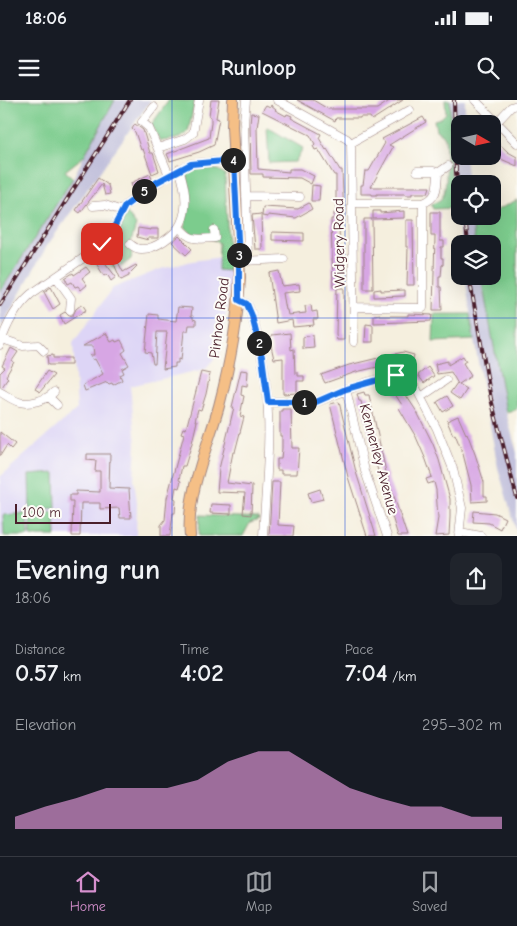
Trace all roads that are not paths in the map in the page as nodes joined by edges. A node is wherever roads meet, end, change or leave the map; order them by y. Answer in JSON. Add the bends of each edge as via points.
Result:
{"nodes":[{"id":1,"x":199,"y":100,"type":"edge"},
{"id":2,"x":233,"y":100,"type":"edge"},
{"id":3,"x":246,"y":100,"type":"edge"},
{"id":4,"x":277,"y":100,"type":"edge"},
{"id":5,"x":475,"y":100,"type":"edge"},
{"id":6,"x":517,"y":105,"type":"edge"},
{"id":7,"x":154,"y":107,"type":"dead end"},
{"id":8,"x":410,"y":110,"type":"dead end"},
{"id":9,"x":490,"y":115,"type":"edge"},
{"id":10,"x":501,"y":118,"type":"edge"},
{"id":11,"x":501,"y":126,"type":"edge"},
{"id":12,"x":351,"y":143,"type":"junction"},
{"id":13,"x":517,"y":143,"type":"edge"},
{"id":14,"x":158,"y":148,"type":"junction"},
{"id":15,"x":240,"y":159,"type":"junction"},
{"id":16,"x":448,"y":166,"type":"dead end"},
{"id":17,"x":180,"y":169,"type":"junction"},
{"id":18,"x":417,"y":171,"type":"dead end"},
{"id":19,"x":438,"y":173,"type":"junction"},
{"id":20,"x":169,"y":175,"type":"junction"},
{"id":21,"x":100,"y":196,"type":"dead end"},
{"id":22,"x":246,"y":196,"type":"junction"},
{"id":23,"x":300,"y":196,"type":"dead end"},
{"id":24,"x":352,"y":203,"type":"junction"},
{"id":25,"x":423,"y":203,"type":"junction"},
{"id":26,"x":122,"y":211,"type":"junction"},
{"id":27,"x":179,"y":227,"type":"junction"},
{"id":28,"x":214,"y":230,"type":"dead end"},
{"id":29,"x":130,"y":244,"type":"dead end"},
{"id":30,"x":284,"y":259,"type":"dead end"},
{"id":31,"x":244,"y":261,"type":"junction"},
{"id":32,"x":56,"y":277,"type":"junction"},
{"id":33,"x":80,"y":294,"type":"dead end"},
{"id":34,"x":71,"y":298,"type":"junction"},
{"id":35,"x":239,"y":300,"type":"junction"},
{"id":36,"x":354,"y":307,"type":"junction"},
{"id":37,"x":70,"y":310,"type":"dead end"},
{"id":38,"x":1,"y":342,"type":"edge"},
{"id":39,"x":354,"y":342,"type":"dead end"},
{"id":40,"x":44,"y":351,"type":"dead end"},
{"id":41,"x":446,"y":380,"type":"dead end"},
{"id":42,"x":346,"y":389,"type":"junction"},
{"id":43,"x":0,"y":392,"type":"edge"},
{"id":44,"x":420,"y":397,"type":"junction"},
{"id":45,"x":268,"y":402,"type":"junction"},
{"id":46,"x":57,"y":405,"type":"dead end"},
{"id":47,"x":460,"y":534,"type":"edge"},
{"id":48,"x":190,"y":536,"type":"edge"},
{"id":49,"x":263,"y":536,"type":"edge"},
{"id":50,"x":387,"y":536,"type":"edge"},
{"id":51,"x":481,"y":536,"type":"edge"}],
"edges":[{"from":1,"to":14,"type":"street","via":[[193,133],[185,140]]},
{"from":2,"to":15,"type":"main road","name":"Pinhoe Road"},
{"from":3,"to":15,"type":"street"},
{"from":4,"to":12,"type":"street"},
{"from":5,"to":9,"type":"street"},
{"from":6,"to":10,"type":"street"},
{"from":7,"to":14,"type":"street","via":[[142,122],[149,128]]},
{"from":8,"to":12,"type":"street"},
{"from":11,"to":13,"type":"street"},
{"from":12,"to":24,"type":"street","name":"Widgery Road"},
{"from":14,"to":20,"type":"street"},
{"from":15,"to":17,"type":"street","via":[[191,164]]},
{"from":15,"to":22,"type":"street"},
{"from":15,"to":31,"type":"main road","name":"Pinhoe Road"},
{"from":16,"to":19,"type":"street"},
{"from":17,"to":20,"type":"street"},
{"from":17,"to":27,"type":"street","via":[[185,200]]},
{"from":18,"to":19,"type":"street"},
{"from":19,"to":25,"type":"street","via":[[437,193]]},
{"from":20,"to":26,"type":"street","via":[[141,193]]},
{"from":21,"to":26,"type":"street","via":[[97,205]]},
{"from":22,"to":23,"type":"street"},
{"from":22,"to":31,"type":"street"},
{"from":24,"to":25,"type":"street"},
{"from":24,"to":36,"type":"street","name":"Widgery Road"},
{"from":25,"to":36,"type":"street","via":[[423,308]]},
{"from":26,"to":32,"type":"street","via":[[98,248]]},
{"from":27,"to":28,"type":"street","via":[[185,234],[200,240],[216,238]]},
{"from":27,"to":29,"type":"street","via":[[152,247],[142,250]]},
{"from":30,"to":31,"type":"street"},
{"from":31,"to":35,"type":"main road","name":"Pinhoe Road"},
{"from":32,"to":34,"type":"street"},
{"from":32,"to":38,"type":"street","via":[[23,301]]},
{"from":33,"to":34,"type":"street"},
{"from":34,"to":37,"type":"street"},
{"from":35,"to":45,"type":"street","via":[[247,304],[252,316]]},
{"from":35,"to":48,"type":"main road","name":"Pinhoe Road","via":[[226,375],[191,506]]},
{"from":36,"to":39,"type":"street","name":"Widgery Road"},
{"from":38,"to":40,"type":"street","via":[[23,346],[39,343]]},
{"from":41,"to":44,"type":"street"},
{"from":42,"to":44,"type":"street","via":[[399,374],[410,381]]},
{"from":42,"to":45,"type":"street","via":[[316,402]]},
{"from":42,"to":50,"type":"street","name":"Kennerley Avenue","via":[[365,471]]},
{"from":43,"to":46,"type":"street","via":[[21,402],[51,395]]},
{"from":44,"to":47,"type":"street","via":[[454,469],[462,508]]},
{"from":45,"to":49,"type":"street","via":[[269,446]]},
{"from":47,"to":51,"type":"street"}]}
